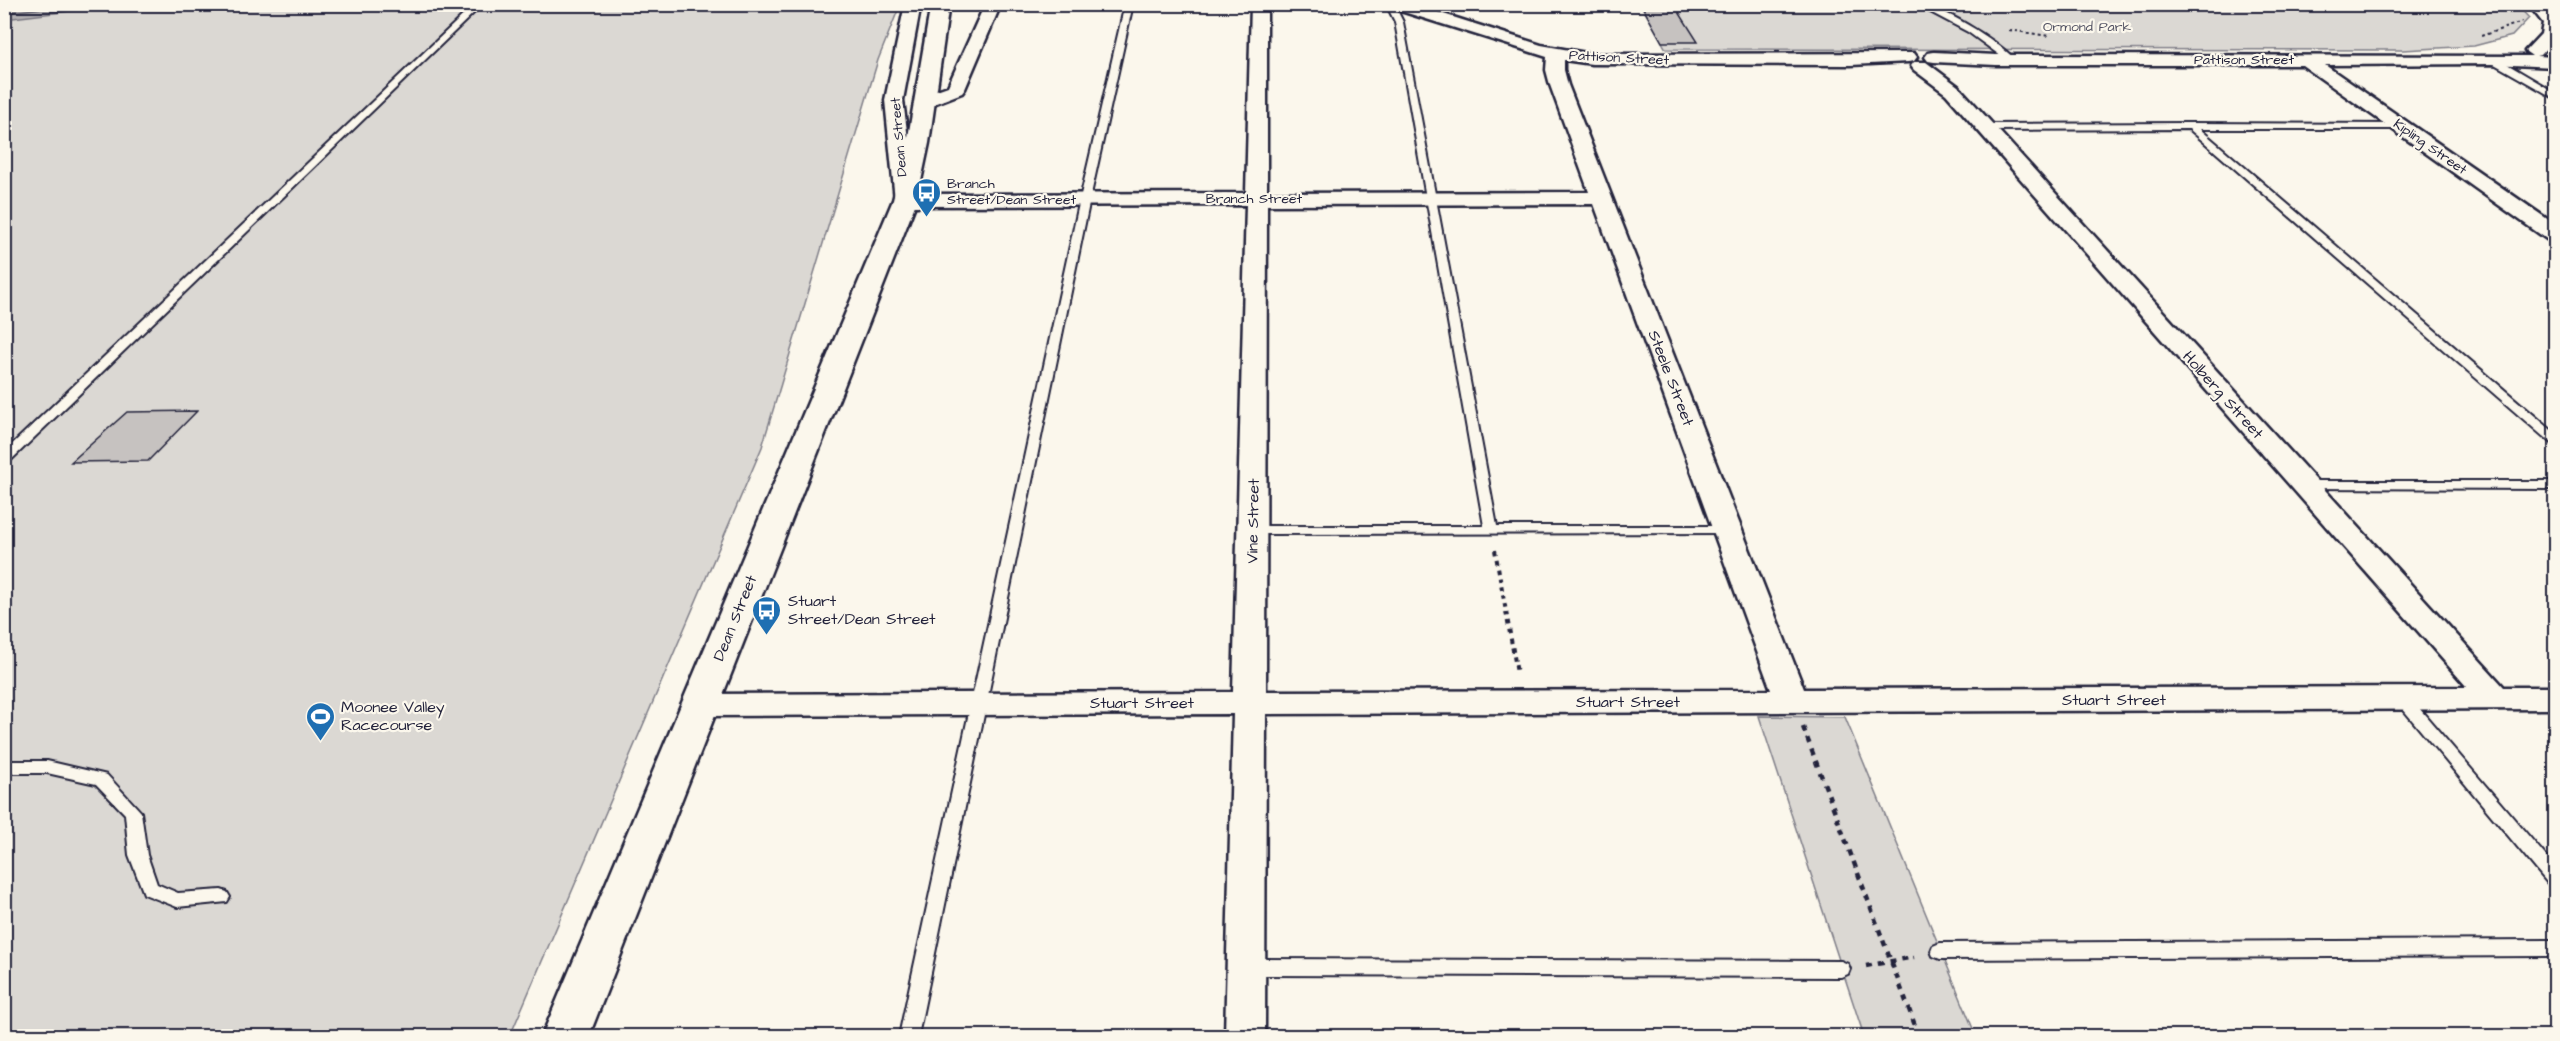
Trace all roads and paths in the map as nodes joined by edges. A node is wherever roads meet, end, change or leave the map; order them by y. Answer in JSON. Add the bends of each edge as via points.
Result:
{"nodes":[{"id":1,"x":480,"y":4,"type":"edge"},
{"id":2,"x":913,"y":4,"type":"edge"},
{"id":3,"x":940,"y":4,"type":"edge"},
{"id":4,"x":993,"y":4,"type":"edge"},
{"id":5,"x":1129,"y":4,"type":"edge"},
{"id":6,"x":1259,"y":4,"type":"edge"},
{"id":7,"x":1392,"y":4,"type":"edge"},
{"id":8,"x":1918,"y":4,"type":"edge"},
{"id":9,"x":2536,"y":4,"type":"edge"},
{"id":10,"x":2549,"y":4,"type":"edge"},
{"id":11,"x":2556,"y":8,"type":"edge"},
{"id":12,"x":2556,"y":47,"type":"edge"},
{"id":13,"x":2534,"y":51,"type":"junction"},
{"id":14,"x":1556,"y":54,"type":"junction"},
{"id":15,"x":2305,"y":59,"type":"junction"},
{"id":16,"x":2492,"y":59,"type":"junction"},
{"id":17,"x":2004,"y":60,"type":"junction"},
{"id":18,"x":2556,"y":62,"type":"edge"},
{"id":19,"x":1926,"y":63,"type":"junction"},
{"id":20,"x":2556,"y":97,"type":"edge"},
{"id":21,"x":924,"y":102,"type":"junction"},
{"id":22,"x":2191,"y":126,"type":"junction"},
{"id":23,"x":2400,"y":126,"type":"junction"},
{"id":24,"x":1984,"y":127,"type":"junction"},
{"id":25,"x":1602,"y":198,"type":"junction"},
{"id":26,"x":1085,"y":199,"type":"junction"},
{"id":27,"x":1258,"y":199,"type":"junction"},
{"id":28,"x":1431,"y":199,"type":"junction"},
{"id":29,"x":904,"y":200,"type":"junction"},
{"id":30,"x":2556,"y":235,"type":"edge"},
{"id":31,"x":2556,"y":441,"type":"edge"},
{"id":32,"x":4,"y":459,"type":"edge"},
{"id":33,"x":2556,"y":484,"type":"edge"},
{"id":34,"x":2304,"y":485,"type":"junction"},
{"id":35,"x":1491,"y":529,"type":"junction"},
{"id":36,"x":1253,"y":530,"type":"junction"},
{"id":37,"x":1728,"y":530,"type":"junction"},
{"id":38,"x":2402,"y":698,"type":"junction"},
{"id":39,"x":2495,"y":698,"type":"junction"},
{"id":40,"x":2556,"y":698,"type":"edge"},
{"id":41,"x":1792,"y":702,"type":"junction"},
{"id":42,"x":1249,"y":703,"type":"junction"},
{"id":43,"x":1522,"y":703,"type":"junction"},
{"id":44,"x":979,"y":704,"type":"junction"},
{"id":45,"x":700,"y":705,"type":"junction"},
{"id":46,"x":1805,"y":735,"type":"dead end"},
{"id":47,"x":4,"y":767,"type":"edge"},
{"id":48,"x":2556,"y":881,"type":"edge"},
{"id":49,"x":221,"y":897,"type":"dead end"},
{"id":50,"x":2556,"y":948,"type":"edge"},
{"id":51,"x":1940,"y":951,"type":"joint"},
{"id":52,"x":1891,"y":962,"type":"junction"},
{"id":53,"x":1246,"y":967,"type":"junction"},
{"id":54,"x":1841,"y":969,"type":"joint"},
{"id":55,"x":565,"y":1036,"type":"edge"},
{"id":56,"x":908,"y":1036,"type":"edge"},
{"id":57,"x":1245,"y":1036,"type":"edge"},
{"id":58,"x":1919,"y":1036,"type":"edge"}],
"edges":[{"from":1,"to":32,"type":"lane"},
{"from":2,"to":29,"type":"street","name":"Dean Street","via":[[894,100]]},
{"from":3,"to":21,"type":"street","name":"Dean Street"},
{"from":4,"to":21,"type":"street","name":"Dean Street","via":[[956,89]]},
{"from":5,"to":26,"type":"lane"},
{"from":6,"to":27,"type":"street","name":"Vine Street"},
{"from":7,"to":14,"type":"street","name":"Pattison Street"},
{"from":7,"to":28,"type":"lane","via":[[1399,22]]},
{"from":8,"to":17,"type":"lane","via":[[1971,30]]},
{"from":9,"to":13,"type":"street","via":[[2547,13],[2552,26],[2549,38]]},
{"from":10,"to":11,"type":"street"},
{"from":12,"to":13,"type":"street","name":"Pattison Street"},
{"from":13,"to":16,"type":"street","name":"Pattison Street"},
{"from":14,"to":19,"type":"street","name":"Pattison Street","via":[[1616,60]]},
{"from":14,"to":25,"type":"street","name":"Steele Street","via":[[1559,85]]},
{"from":15,"to":16,"type":"street","name":"Pattison Street"},
{"from":15,"to":17,"type":"street","name":"Pattison Street"},
{"from":15,"to":23,"type":"street","name":"Kipling Street"},
{"from":16,"to":18,"type":"street","name":"Pattison Street"},
{"from":16,"to":20,"type":"lane"},
{"from":17,"to":19,"type":"street","name":"Pattison Street"},
{"from":19,"to":24,"type":"street","name":"Holberg Street"},
{"from":21,"to":29,"type":"street","name":"Dean Street"},
{"from":22,"to":23,"type":"lane"},
{"from":22,"to":24,"type":"lane"},
{"from":22,"to":31,"type":"lane"},
{"from":23,"to":30,"type":"street","name":"Kipling Street"},
{"from":24,"to":34,"type":"street","name":"Holberg Street"},
{"from":25,"to":28,"type":"street","name":"Branch Street"},
{"from":25,"to":37,"type":"street","name":"Steele Street"},
{"from":26,"to":27,"type":"street","name":"Branch Street"},
{"from":26,"to":29,"type":"street","name":"Branch Street"},
{"from":26,"to":44,"type":"lane"},
{"from":27,"to":28,"type":"street","name":"Branch Street"},
{"from":27,"to":36,"type":"street","name":"Vine Street"},
{"from":28,"to":35,"type":"lane"},
{"from":29,"to":45,"type":"street","name":"Dean Street"},
{"from":33,"to":34,"type":"lane"},
{"from":34,"to":39,"type":"street","name":"Holberg Street"},
{"from":35,"to":36,"type":"lane"},
{"from":35,"to":37,"type":"lane"},
{"from":35,"to":43,"type":"path"},
{"from":36,"to":42,"type":"street","name":"Vine Street"},
{"from":37,"to":41,"type":"street","name":"Steele Street"},
{"from":38,"to":39,"type":"street","name":"Stuart Street"},
{"from":38,"to":41,"type":"street","name":"Stuart Street"},
{"from":38,"to":48,"type":"lane"},
{"from":39,"to":40,"type":"street","name":"Stuart Street"},
{"from":41,"to":43,"type":"street","name":"Stuart Street"},
{"from":42,"to":43,"type":"street","name":"Stuart Street"},
{"from":42,"to":44,"type":"street","name":"Stuart Street"},
{"from":42,"to":53,"type":"street","name":"Vine Street"},
{"from":44,"to":45,"type":"street","name":"Stuart Street"},
{"from":44,"to":56,"type":"lane"},
{"from":45,"to":55,"type":"street","name":"Dean Street"},
{"from":46,"to":52,"type":"path"},
{"from":47,"to":49,"type":"lane","via":[[47,767],[101,779],[133,812],[138,855],[150,889],[177,900]]},
{"from":50,"to":51,"type":"lane"},
{"from":51,"to":52,"type":"path"},
{"from":52,"to":54,"type":"path"},
{"from":52,"to":58,"type":"path"},
{"from":53,"to":54,"type":"lane"},
{"from":53,"to":57,"type":"street","name":"Vine Street"}]}
